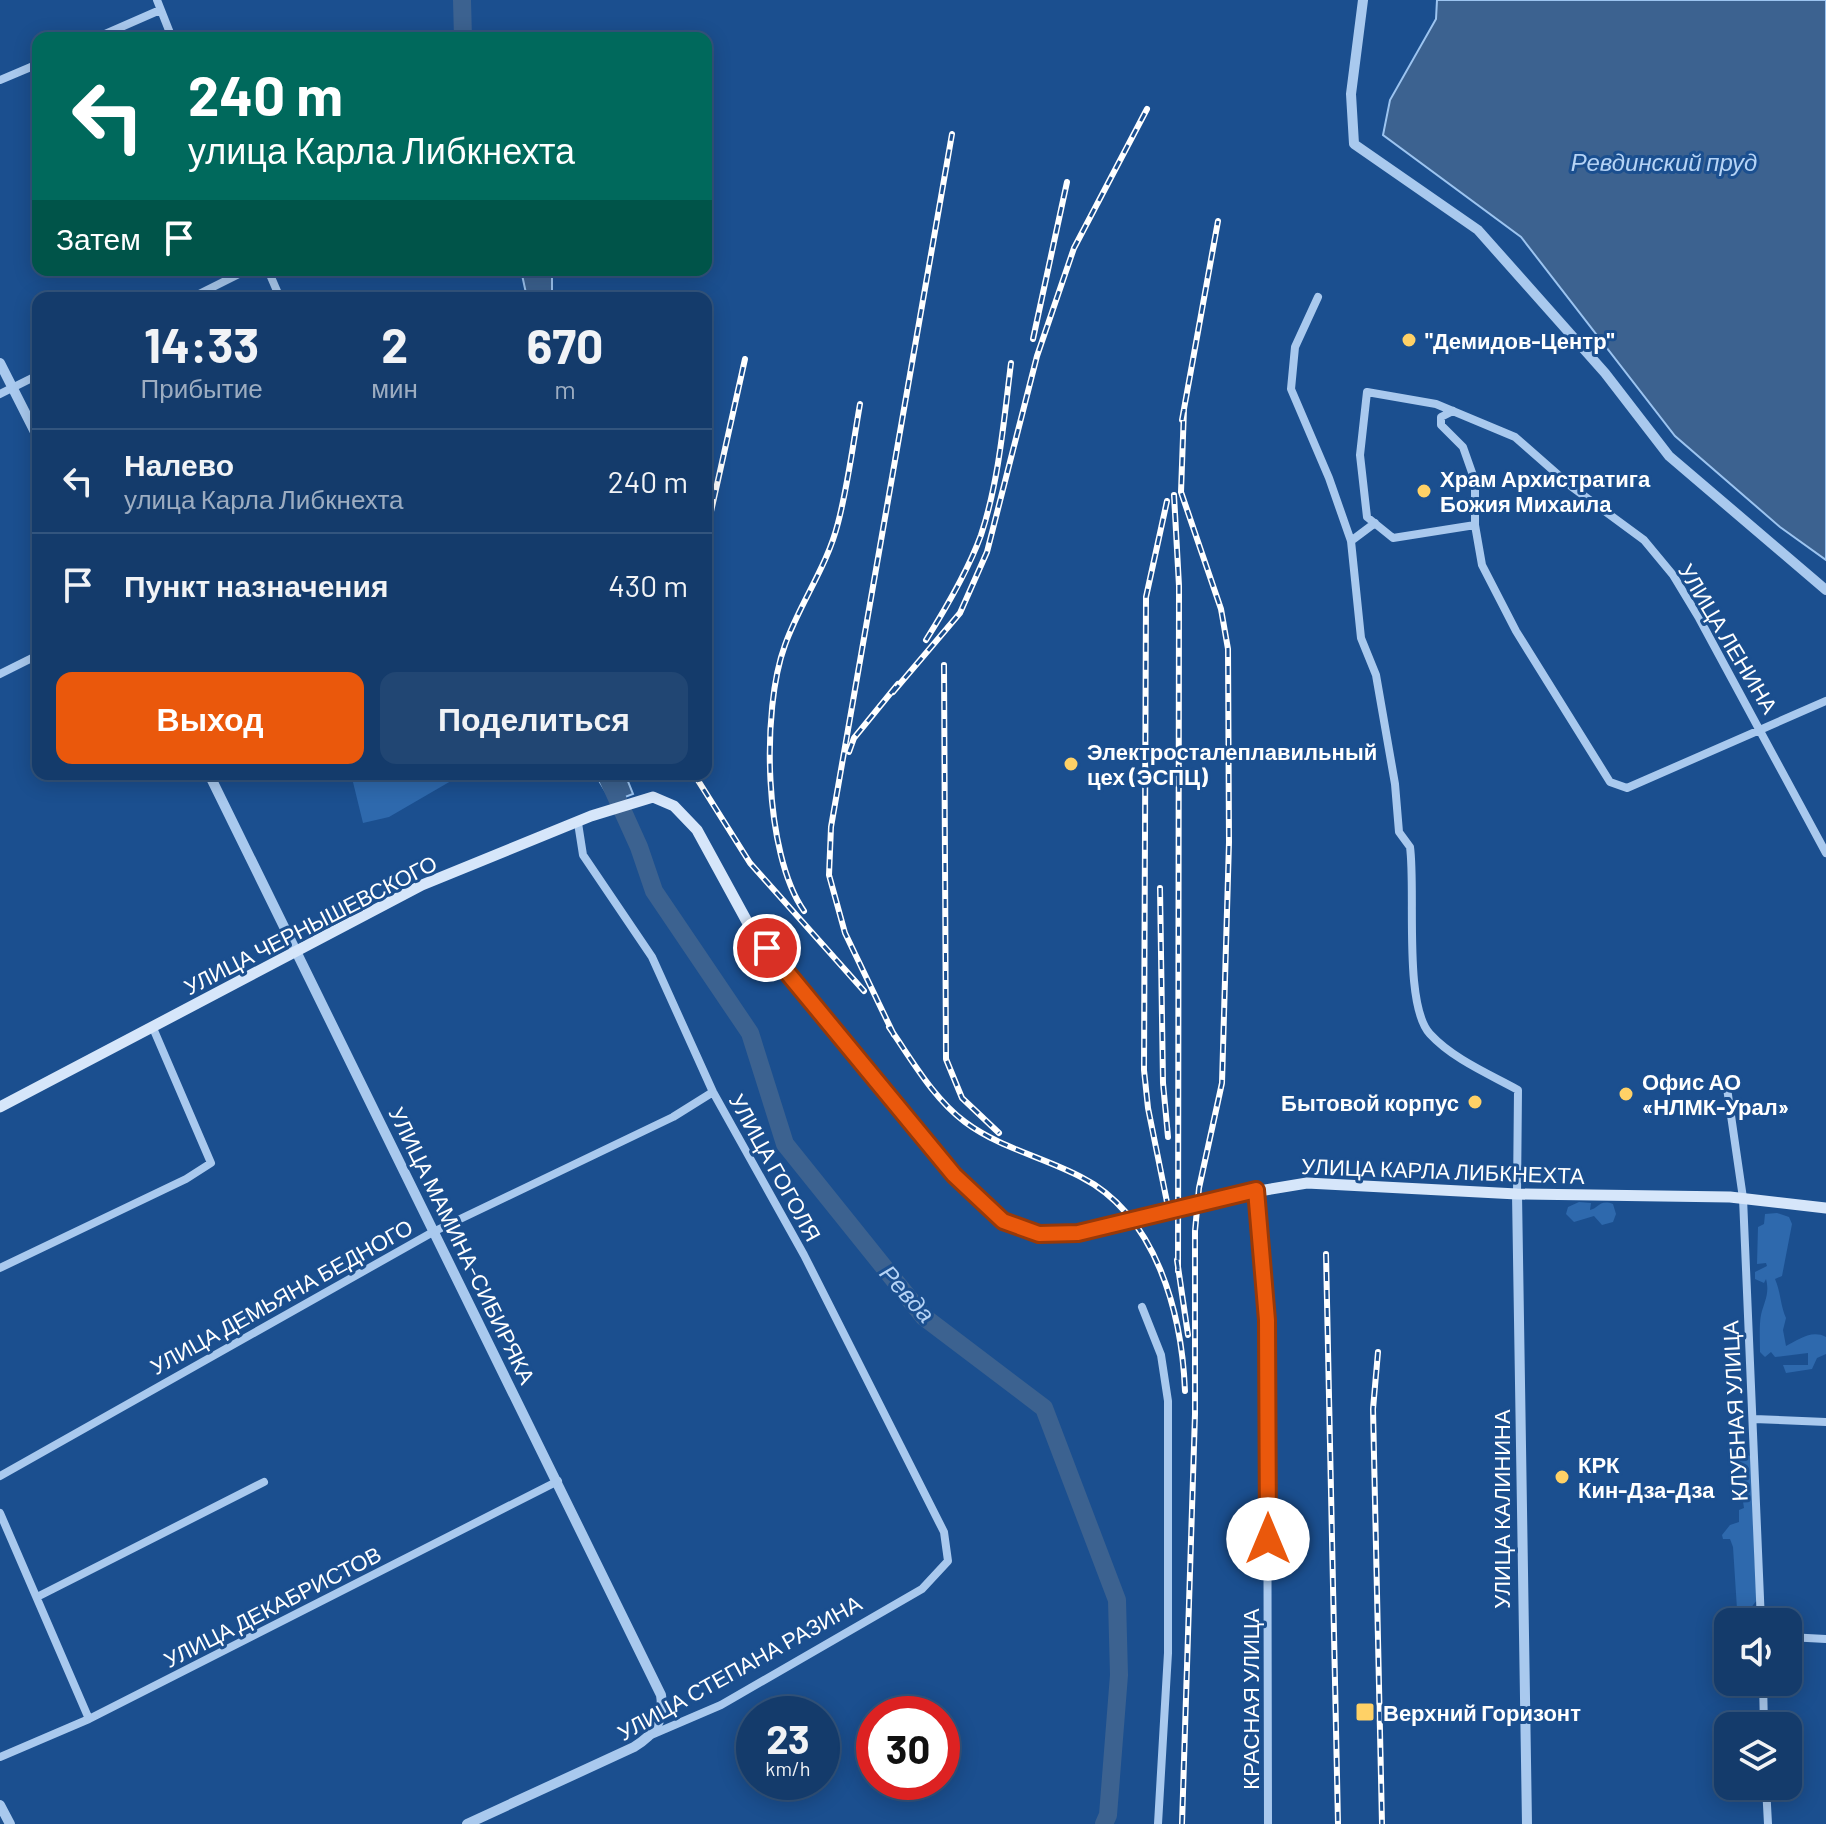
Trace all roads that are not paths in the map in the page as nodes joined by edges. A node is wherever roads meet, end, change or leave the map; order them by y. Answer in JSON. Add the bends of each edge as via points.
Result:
{"nodes":[{"id":1,"x":157,"y":0,"type":"edge"},
{"id":2,"x":1363,"y":0,"type":"edge"},
{"id":3,"x":160,"y":10,"type":"junction"},
{"id":4,"x":110,"y":32,"type":"edge"},
{"id":5,"x":169,"y":32,"type":"edge"},
{"id":6,"x":32,"y":67,"type":"edge"},
{"id":7,"x":0,"y":80,"type":"edge"},
{"id":8,"x":235,"y":276,"type":"edge"},
{"id":9,"x":203,"y":292,"type":"edge"},
{"id":10,"x":1318,"y":297,"type":"dead end"},
{"id":11,"x":0,"y":363,"type":"edge"},
{"id":12,"x":32,"y":378,"type":"edge"},
{"id":13,"x":12,"y":388,"type":"junction"},
{"id":14,"x":0,"y":394,"type":"edge"},
{"id":15,"x":1453,"y":411,"type":"junction"},
{"id":16,"x":32,"y":426,"type":"edge"},
{"id":17,"x":1375,"y":523,"type":"junction"},
{"id":18,"x":1475,"y":525,"type":"junction"},
{"id":19,"x":1351,"y":541,"type":"junction"},
{"id":20,"x":1826,"y":590,"type":"edge"},
{"id":21,"x":32,"y":658,"type":"edge"},
{"id":22,"x":0,"y":674,"type":"edge"},
{"id":23,"x":1826,"y":701,"type":"edge"},
{"id":24,"x":1762,"y":729,"type":"junction"},
{"id":25,"x":212,"y":780,"type":"edge"},
{"id":26,"x":647,"y":796,"type":"joint"},
{"id":27,"x":578,"y":823,"type":"junction"},
{"id":28,"x":1826,"y":853,"type":"edge"},
{"id":29,"x":298,"y":952,"type":"junction"},
{"id":30,"x":153,"y":1028,"type":"junction"},
{"id":31,"x":1727,"y":1088,"type":"dead end"},
{"id":32,"x":713,"y":1092,"type":"junction"},
{"id":33,"x":0,"y":1107,"type":"edge"},
{"id":34,"x":1256,"y":1190,"type":"junction"},
{"id":35,"x":1517,"y":1194,"type":"junction"},
{"id":36,"x":1743,"y":1198,"type":"junction"},
{"id":37,"x":1826,"y":1208,"type":"edge"},
{"id":38,"x":433,"y":1232,"type":"junction"},
{"id":39,"x":0,"y":1268,"type":"edge"},
{"id":40,"x":1142,"y":1307,"type":"dead end"},
{"id":41,"x":1754,"y":1419,"type":"junction"},
{"id":42,"x":1826,"y":1422,"type":"edge"},
{"id":43,"x":0,"y":1476,"type":"edge"},
{"id":44,"x":558,"y":1481,"type":"junction"},
{"id":45,"x":264,"y":1482,"type":"dead end"},
{"id":46,"x":0,"y":1513,"type":"edge"},
{"id":47,"x":944,"y":1532,"type":"joint"},
{"id":48,"x":39,"y":1596,"type":"junction"},
{"id":49,"x":1761,"y":1608,"type":"edge"},
{"id":50,"x":1802,"y":1638,"type":"edge"},
{"id":51,"x":1826,"y":1639,"type":"edge"},
{"id":52,"x":89,"y":1719,"type":"junction"},
{"id":53,"x":650,"y":1736,"type":"junction"},
{"id":54,"x":0,"y":1757,"type":"edge"},
{"id":55,"x":1767,"y":1800,"type":"edge"},
{"id":56,"x":0,"y":1805,"type":"edge"},
{"id":57,"x":10,"y":1824,"type":"edge"},
{"id":58,"x":467,"y":1824,"type":"edge"},
{"id":59,"x":1158,"y":1824,"type":"edge"},
{"id":60,"x":1268,"y":1824,"type":"edge"},
{"id":61,"x":1527,"y":1824,"type":"edge"},
{"id":62,"x":1768,"y":1824,"type":"edge"}],
"edges":[{"from":1,"to":3,"type":"street"},
{"from":2,"to":20,"type":"street","via":[[1351,94],[1354,144],[1478,230],[1605,373],[1669,456]]},
{"from":3,"to":4,"type":"street"},
{"from":3,"to":5,"type":"street"},
{"from":6,"to":7,"type":"street"},
{"from":8,"to":9,"type":"street"},
{"from":10,"to":19,"type":"street","via":[[1295,347],[1291,389]]},
{"from":11,"to":13,"type":"street"},
{"from":12,"to":13,"type":"street"},
{"from":13,"to":14,"type":"street"},
{"from":13,"to":16,"type":"street"},
{"from":15,"to":17,"type":"street","name":"УЛИЦА ЛЕНИНА","via":[[1367,392],[1360,455],[1367,517]]},
{"from":15,"to":18,"type":"street","via":[[1441,417],[1441,425],[1463,447],[1475,481]]},
{"from":15,"to":24,"type":"street","name":"УЛИЦА ЛЕНИНА","via":[[1515,437],[1644,540],[1673,575]]},
{"from":17,"to":18,"type":"street","via":[[1393,538]]},
{"from":17,"to":19,"type":"street"},
{"from":18,"to":24,"type":"street","via":[[1482,565],[1516,631],[1610,782],[1627,788]]},
{"from":19,"to":35,"type":"street","via":[[1361,638],[1376,675],[1399,832],[1410,847],[1420,1020],[1463,1060],[1518,1090]]},
{"from":21,"to":22,"type":"street"},
{"from":23,"to":24,"type":"street"},
{"from":24,"to":28,"type":"street","name":"УЛИЦА ЛЕНИНА"},
{"from":25,"to":29,"type":"street","name":"УЛИЦА МАМИНА-СИБИРЯКА"},
{"from":26,"to":27,"type":"main road","name":"УЛИЦА ЧЕРНЫШЕВСКОГО"},
{"from":26,"to":34,"type":"main road","name":"УЛИЦА КАРЛА ЛИБКНЕХТА","via":[[674,806],[697,830],[750,927],[980,1203],[1003,1221],[1052,1235]]},
{"from":27,"to":29,"type":"main road","name":"УЛИЦА ЧЕРНЫШЕВСКОГО","via":[[422,885]]},
{"from":27,"to":32,"type":"street","name":"УЛИЦА ГОГОЛЯ","via":[[583,855],[652,957]]},
{"from":29,"to":30,"type":"main road","name":"УЛИЦА ЧЕРНЫШЕВСКОГО"},
{"from":29,"to":38,"type":"street","name":"УЛИЦА МАМИНА-СИБИРЯКА"},
{"from":30,"to":33,"type":"main road","name":"УЛИЦА ЧЕРНЫШЕВСКОГО"},
{"from":30,"to":39,"type":"street","via":[[211,1163]]},
{"from":31,"to":36,"type":"street","name":"КЛУБНАЯ УЛИЦА"},
{"from":32,"to":38,"type":"street","name":"УЛИЦА ДЕМЬЯНА БЕДНОГО","via":[[673,1117]]},
{"from":32,"to":47,"type":"street","name":"УЛИЦА ГОГОЛЯ","via":[[804,1255]]},
{"from":34,"to":35,"type":"main road","name":"УЛИЦА КАРЛА ЛИБКНЕХТА","via":[[1307,1183]]},
{"from":34,"to":60,"type":"street","name":"КРАСНАЯ УЛИЦА","via":[[1268,1350]]},
{"from":35,"to":36,"type":"main road","name":"УЛИЦА КАРЛА ЛИБКНЕХТА"},
{"from":35,"to":61,"type":"street","name":"УЛИЦА КАЛИНИНА"},
{"from":36,"to":37,"type":"main road","name":"УЛИЦА КАРЛА ЛИБКНЕХТА"},
{"from":36,"to":41,"type":"street","name":"КЛУБНАЯ УЛИЦА"},
{"from":38,"to":43,"type":"street","name":"УЛИЦА ДЕМЬЯНА БЕДНОГО"},
{"from":38,"to":44,"type":"street","name":"УЛИЦА МАМИНА-СИБИРЯКА"},
{"from":40,"to":59,"type":"street","via":[[1161,1355],[1168,1401],[1167,1664]]},
{"from":41,"to":42,"type":"street"},
{"from":41,"to":49,"type":"street","name":"КЛУБНАЯ УЛИЦА"},
{"from":44,"to":52,"type":"street","name":"УЛИЦА ДЕКАБРИСТОВ"},
{"from":44,"to":53,"type":"street","name":"УЛИЦА МАМИНА-СИБИРЯКА","via":[[654,1675],[662,1712]]},
{"from":45,"to":48,"type":"street"},
{"from":46,"to":48,"type":"street"},
{"from":47,"to":53,"type":"street","name":"УЛИЦА СТЕПАНА РАЗИНА","via":[[948,1561],[922,1589],[721,1705]]},
{"from":48,"to":52,"type":"street"},
{"from":50,"to":51,"type":"street"},
{"from":52,"to":54,"type":"street","name":"УЛИЦА ДЕКАБРИСТОВ"},
{"from":53,"to":58,"type":"street","name":"УЛИЦА СТЕПАНА РАЗИНА","via":[[622,1754]]},
{"from":55,"to":62,"type":"street"},
{"from":56,"to":57,"type":"street"}]}
